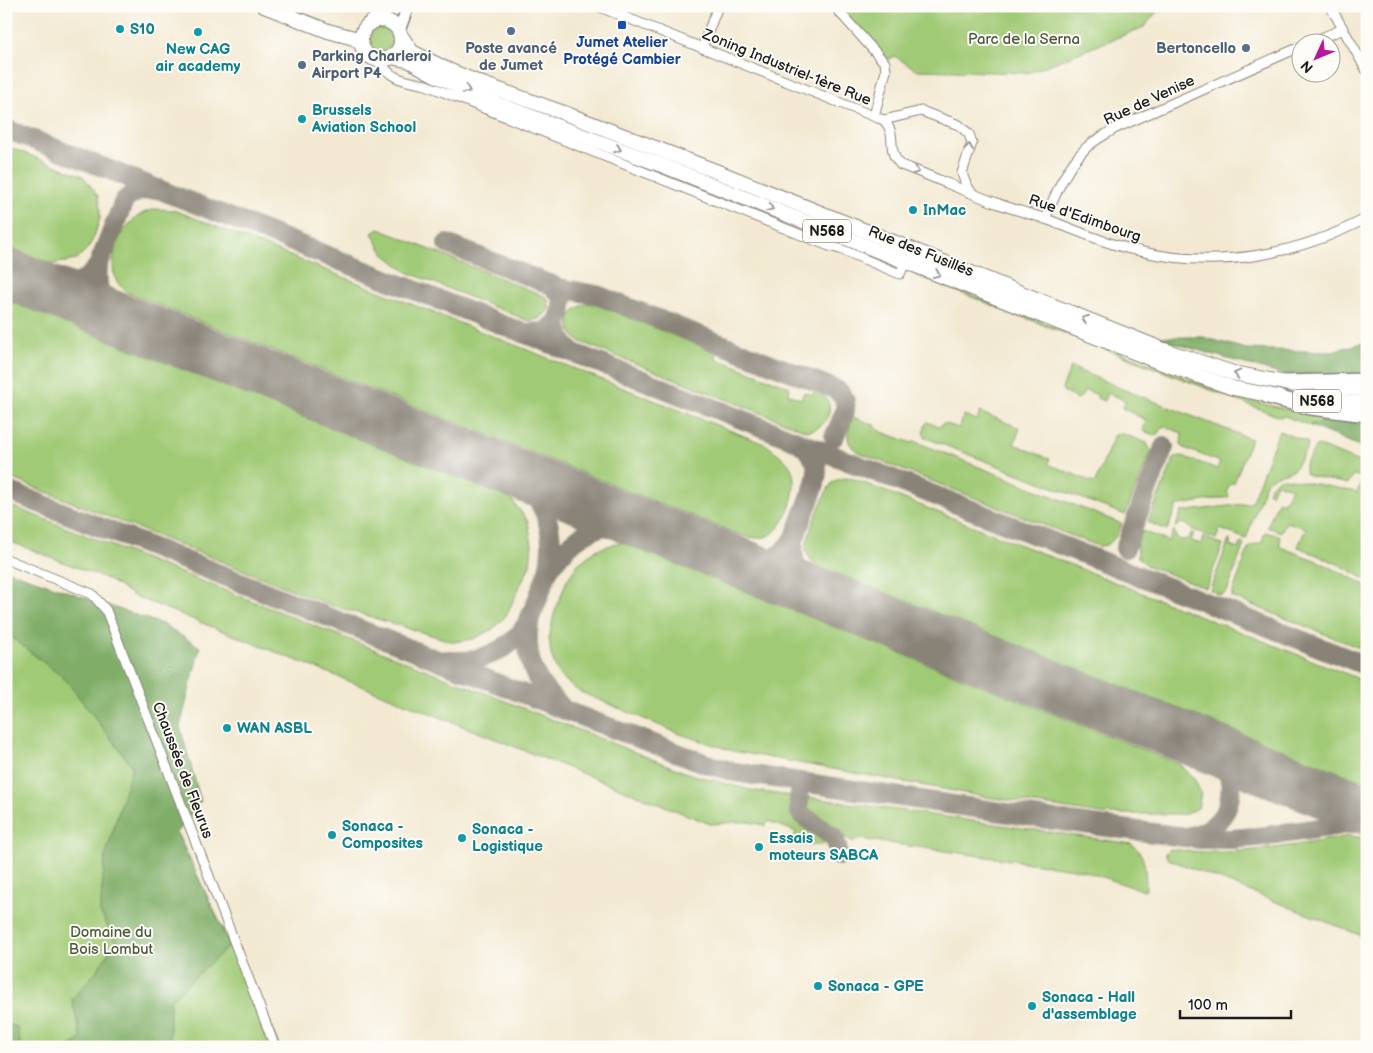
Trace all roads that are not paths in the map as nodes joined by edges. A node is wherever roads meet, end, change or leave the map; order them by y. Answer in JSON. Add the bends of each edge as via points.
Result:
{"nodes":[{"id":1,"x":264,"y":6,"type":"edge"},
{"id":2,"x":288,"y":6,"type":"edge"},
{"id":3,"x":379,"y":6,"type":"edge"},
{"id":4,"x":408,"y":6,"type":"edge"},
{"id":5,"x":597,"y":6,"type":"edge"},
{"id":6,"x":718,"y":6,"type":"edge"},
{"id":7,"x":834,"y":6,"type":"edge"},
{"id":8,"x":1330,"y":6,"type":"edge"},
{"id":9,"x":274,"y":19,"type":"dead end"},
{"id":10,"x":370,"y":24,"type":"junction"},
{"id":11,"x":1343,"y":29,"type":"junction"},
{"id":12,"x":328,"y":32,"type":"junction"},
{"id":13,"x":1336,"y":32,"type":"edge"},
{"id":14,"x":400,"y":34,"type":"junction"},
{"id":15,"x":361,"y":44,"type":"junction"},
{"id":16,"x":702,"y":48,"type":"junction"},
{"id":17,"x":1290,"y":51,"type":"edge"},
{"id":18,"x":386,"y":58,"type":"junction"},
{"id":19,"x":1364,"y":59,"type":"edge"},
{"id":20,"x":1367,"y":71,"type":"edge"},
{"id":21,"x":874,"y":116,"type":"junction"},
{"id":22,"x":884,"y":120,"type":"junction"},
{"id":23,"x":971,"y":192,"type":"junction"},
{"id":24,"x":1367,"y":218,"type":"edge"},
{"id":25,"x":1045,"y":219,"type":"junction"},
{"id":26,"x":903,"y":268,"type":"junction"},
{"id":27,"x":1367,"y":381,"type":"edge"},
{"id":28,"x":1285,"y":383,"type":"junction"},
{"id":29,"x":1367,"y":388,"type":"edge"},
{"id":30,"x":1268,"y":396,"type":"junction"},
{"id":31,"x":1367,"y":402,"type":"edge"},
{"id":32,"x":1367,"y":414,"type":"edge"},
{"id":33,"x":6,"y":559,"type":"edge"},
{"id":34,"x":275,"y":1047,"type":"edge"}],
"edges":[{"from":1,"to":12,"type":"highway","number":"N568"},
{"from":2,"to":10,"type":"highway","number":"N568","via":[[347,28]]},
{"from":3,"to":10,"type":"street"},
{"from":4,"to":14,"type":"street"},
{"from":5,"to":16,"type":"street","name":"Zoning Industriel-1ère Rue"},
{"from":6,"to":16,"type":"street"},
{"from":7,"to":21,"type":"street","name":"Zoning Industriel-1ère Rue","via":[[884,63],[886,70]]},
{"from":8,"to":11,"type":"street"},
{"from":9,"to":12,"type":"highway"},
{"from":10,"to":14,"type":"highway","number":"N568","via":[[385,20],[396,26]]},
{"from":10,"to":15,"type":"highway","via":[[362,31]]},
{"from":11,"to":13,"type":"street"},
{"from":11,"to":19,"type":"street"},
{"from":12,"to":15,"type":"highway","number":"N568","via":[[354,38]]},
{"from":14,"to":18,"type":"highway","via":[[398,50]]},
{"from":28,"to":14,"type":"highway","name":"Rue des Fusillés","number":"N568","one_way":true,"via":[[1233,373],[1181,356],[718,172],[477,82],[412,52]]},
{"from":15,"to":18,"type":"highway","number":"N568","via":[[369,55]]},
{"from":16,"to":21,"type":"street","name":"Zoning Industriel-1ère Rue"},
{"from":17,"to":25,"type":"street","name":"Rue de Venise","via":[[1114,129],[1088,147],[1070,166]]},
{"from":18,"to":26,"type":"highway","name":"Rue des Fusillés","number":"N568","one_way":true,"via":[[408,60],[495,103],[664,166]]},
{"from":18,"to":26,"type":"street","via":[[383,65],[392,76],[426,85],[829,246]]},
{"from":19,"to":20,"type":"street"},
{"from":21,"to":22,"type":"street"},
{"from":22,"to":23,"type":"street","name":"Rue d'Edimbourg","one_way":true,"via":[[892,134],[894,156],[901,165]]},
{"from":23,"to":22,"type":"street","one_way":true,"via":[[962,173],[972,143],[969,134],[959,125],[921,111]]},
{"from":23,"to":25,"type":"street","name":"Rue d'Edimbourg"},
{"from":24,"to":25,"type":"street","name":"Rue d'Edimbourg","via":[[1297,247],[1256,256],[1214,260],[1140,252]]},
{"from":26,"to":30,"type":"highway","name":"Rue des Fusillés","number":"N568","one_way":true,"via":[[1184,372]]},
{"from":27,"to":28,"type":"highway"},
{"from":28,"to":29,"type":"highway","name":"Rue des Fusillés","number":"N568","via":[[1342,389]]},
{"from":30,"to":31,"type":"highway","name":"Rue des Fusillés","number":"N568","via":[[1318,402]]},
{"from":30,"to":32,"type":"highway","via":[[1311,407]]},
{"from":33,"to":34,"type":"street","name":"Chaussée de Fleurus","via":[[92,594],[106,610]]}]}
